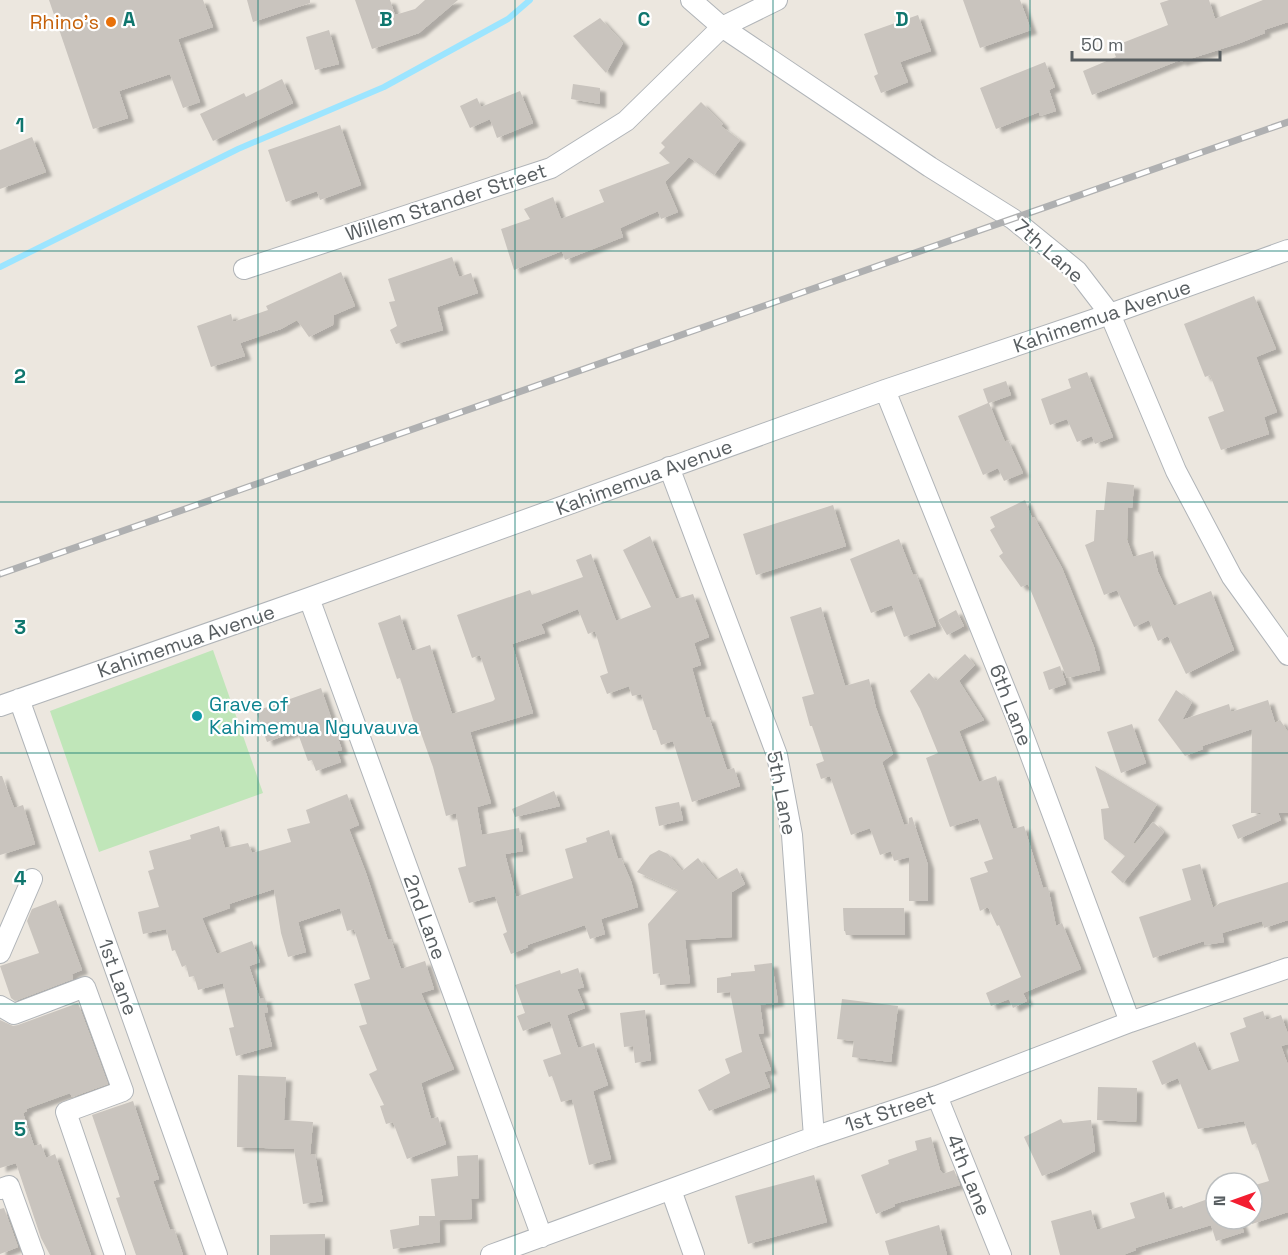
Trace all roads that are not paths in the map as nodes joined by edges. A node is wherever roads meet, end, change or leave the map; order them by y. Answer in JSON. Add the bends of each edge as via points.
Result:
{"nodes":[{"id":1,"x":691,"y":0,"type":"edge"},
{"id":2,"x":777,"y":0,"type":"edge"},
{"id":3,"x":722,"y":27,"type":"junction"},
{"id":4,"x":1288,"y":250,"type":"edge"},
{"id":5,"x":244,"y":269,"type":"dead end"},
{"id":6,"x":1110,"y":314,"type":"junction"},
{"id":7,"x":885,"y":390,"type":"junction"},
{"id":8,"x":669,"y":467,"type":"junction"},
{"id":9,"x":309,"y":598,"type":"junction"},
{"id":10,"x":1288,"y":655,"type":"edge"},
{"id":11,"x":19,"y":699,"type":"junction"},
{"id":12,"x":0,"y":706,"type":"edge"},
{"id":13,"x":32,"y":879,"type":"dead end"},
{"id":14,"x":0,"y":953,"type":"edge"},
{"id":15,"x":1288,"y":968,"type":"edge"},
{"id":16,"x":0,"y":1006,"type":"edge"},
{"id":17,"x":1130,"y":1022,"type":"junction"},
{"id":18,"x":937,"y":1096,"type":"junction"},
{"id":19,"x":814,"y":1137,"type":"junction"},
{"id":20,"x":0,"y":1189,"type":"edge"},
{"id":21,"x":671,"y":1190,"type":"junction"},
{"id":22,"x":542,"y":1237,"type":"junction"},
{"id":23,"x":34,"y":1255,"type":"edge"},
{"id":24,"x":115,"y":1255,"type":"edge"},
{"id":25,"x":217,"y":1255,"type":"edge"},
{"id":26,"x":491,"y":1255,"type":"edge"},
{"id":27,"x":694,"y":1255,"type":"edge"},
{"id":28,"x":1001,"y":1255,"type":"edge"}],
"edges":[{"from":1,"to":3,"type":"street","name":"7th Lane"},
{"from":2,"to":3,"type":"street","name":"Willem Stander Street"},
{"from":3,"to":5,"type":"street","name":"Willem Stander Street","via":[[626,121],[551,168]]},
{"from":3,"to":6,"type":"street","name":"7th Lane","via":[[1013,219],[1077,271]]},
{"from":4,"to":6,"type":"street","name":"Kahimemua Avenue"},
{"from":6,"to":7,"type":"street","name":"Kahimemua Avenue"},
{"from":6,"to":10,"type":"street","name":"7th Lane","via":[[1176,471],[1232,577]]},
{"from":7,"to":8,"type":"street","name":"Kahimemua Avenue"},
{"from":7,"to":17,"type":"street","name":"6th Lane","via":[[1019,724]]},
{"from":8,"to":9,"type":"street","name":"Kahimemua Avenue"},
{"from":8,"to":19,"type":"street","name":"5th Lane","via":[[777,755],[792,835]]},
{"from":9,"to":11,"type":"street","name":"Kahimemua Avenue"},
{"from":9,"to":22,"type":"street","name":"2nd Lane"},
{"from":11,"to":12,"type":"street","name":"Kahimemua Avenue"},
{"from":11,"to":25,"type":"street","name":"1st Lane"},
{"from":13,"to":14,"type":"street"},
{"from":15,"to":17,"type":"street","name":"1st Street"},
{"from":16,"to":24,"type":"street","via":[[14,1014],[85,987],[123,1091],[66,1112]]},
{"from":17,"to":18,"type":"street","name":"1st Street"},
{"from":18,"to":19,"type":"street","name":"1st Street"},
{"from":18,"to":28,"type":"street","name":"4th Lane"},
{"from":19,"to":21,"type":"street","name":"1st Street"},
{"from":20,"to":23,"type":"street","via":[[9,1185]]},
{"from":21,"to":22,"type":"street","name":"1st Street"},
{"from":21,"to":27,"type":"street"},
{"from":22,"to":26,"type":"street","name":"1st Street"}]}
